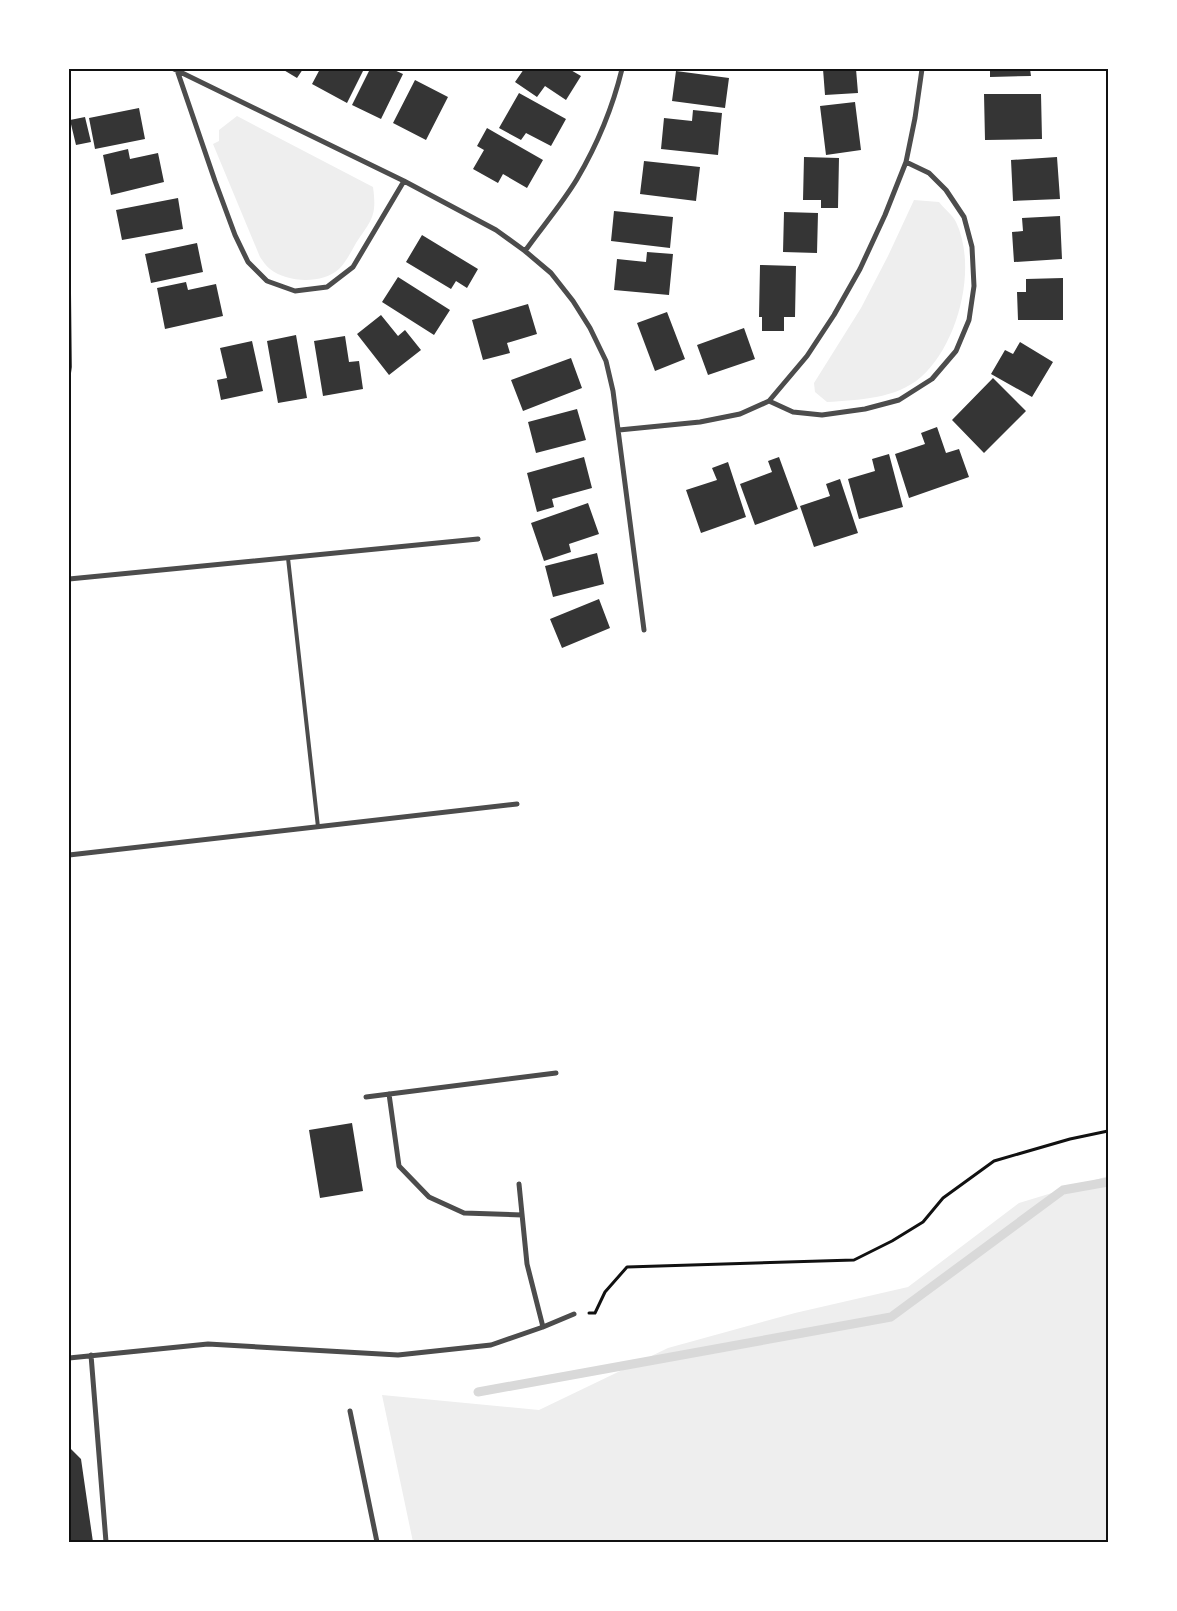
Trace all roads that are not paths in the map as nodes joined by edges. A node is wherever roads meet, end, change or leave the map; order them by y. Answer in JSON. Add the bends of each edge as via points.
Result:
{"nodes":[{"id":1,"x":622,"y":69,"type":"edge"},
{"id":2,"x":922,"y":69,"type":"edge"},
{"id":3,"x":175,"y":70,"type":"edge"},
{"id":4,"x":906,"y":162,"type":"junction"},
{"id":5,"x":404,"y":181,"type":"junction"},
{"id":6,"x":525,"y":251,"type":"junction"},
{"id":7,"x":69,"y":293,"type":"edge"},
{"id":8,"x":69,"y":373,"type":"edge"},
{"id":9,"x":769,"y":401,"type":"junction"},
{"id":10,"x":619,"y":430,"type":"junction"},
{"id":11,"x":478,"y":539,"type":"dead end"},
{"id":12,"x":288,"y":558,"type":"junction"},
{"id":13,"x":69,"y":579,"type":"edge"},
{"id":14,"x":644,"y":630,"type":"dead end"},
{"id":15,"x":517,"y":804,"type":"dead end"},
{"id":16,"x":318,"y":827,"type":"junction"},
{"id":17,"x":69,"y":855,"type":"edge"},
{"id":18,"x":556,"y":1073,"type":"dead end"},
{"id":19,"x":389,"y":1094,"type":"junction"},
{"id":20,"x":366,"y":1097,"type":"dead end"},
{"id":21,"x":519,"y":1184,"type":"dead end"},
{"id":22,"x":522,"y":1215,"type":"junction"},
{"id":23,"x":574,"y":1314,"type":"road end"},
{"id":24,"x":543,"y":1328,"type":"junction"},
{"id":25,"x":91,"y":1355,"type":"junction"},
{"id":26,"x":69,"y":1358,"type":"edge"},
{"id":27,"x":350,"y":1411,"type":"dead end"},
{"id":28,"x":106,"y":1542,"type":"edge"},
{"id":29,"x":377,"y":1542,"type":"edge"}],
"edges":[{"from":1,"to":6,"type":"street","via":[[600,132],[577,179]]},
{"from":2,"to":4,"type":"street"},
{"from":3,"to":5,"type":"street"},
{"from":3,"to":5,"type":"street","via":[[236,235],[248,262],[267,281],[295,291],[327,287],[353,267]]},
{"from":4,"to":9,"type":"street","via":[[860,269],[834,315],[807,356]]},
{"from":4,"to":9,"type":"street","via":[[929,173],[946,190],[964,217],[972,247],[974,286],[968,320],[956,351],[932,379],[899,400],[864,409],[822,414],[794,412]]},
{"from":5,"to":6,"type":"street","via":[[496,230]]},
{"from":6,"to":10,"type":"street","via":[[551,273],[590,328],[606,361]]},
{"from":7,"to":8,"type":"lane"},
{"from":9,"to":10,"type":"street","via":[[740,414],[700,422]]},
{"from":10,"to":14,"type":"street"},
{"from":11,"to":12,"type":"street"},
{"from":12,"to":13,"type":"street"},
{"from":12,"to":16,"type":"lane"},
{"from":15,"to":16,"type":"street"},
{"from":16,"to":17,"type":"street"},
{"from":18,"to":19,"type":"street"},
{"from":19,"to":20,"type":"street"},
{"from":19,"to":22,"type":"street","via":[[399,1166],[428,1197],[464,1212]]},
{"from":21,"to":22,"type":"street"},
{"from":22,"to":24,"type":"street","via":[[527,1264]]},
{"from":23,"to":24,"type":"street"},
{"from":24,"to":25,"type":"street","via":[[491,1345],[398,1355],[208,1344]]},
{"from":25,"to":26,"type":"street"},
{"from":25,"to":28,"type":"street"},
{"from":27,"to":29,"type":"street"}]}
